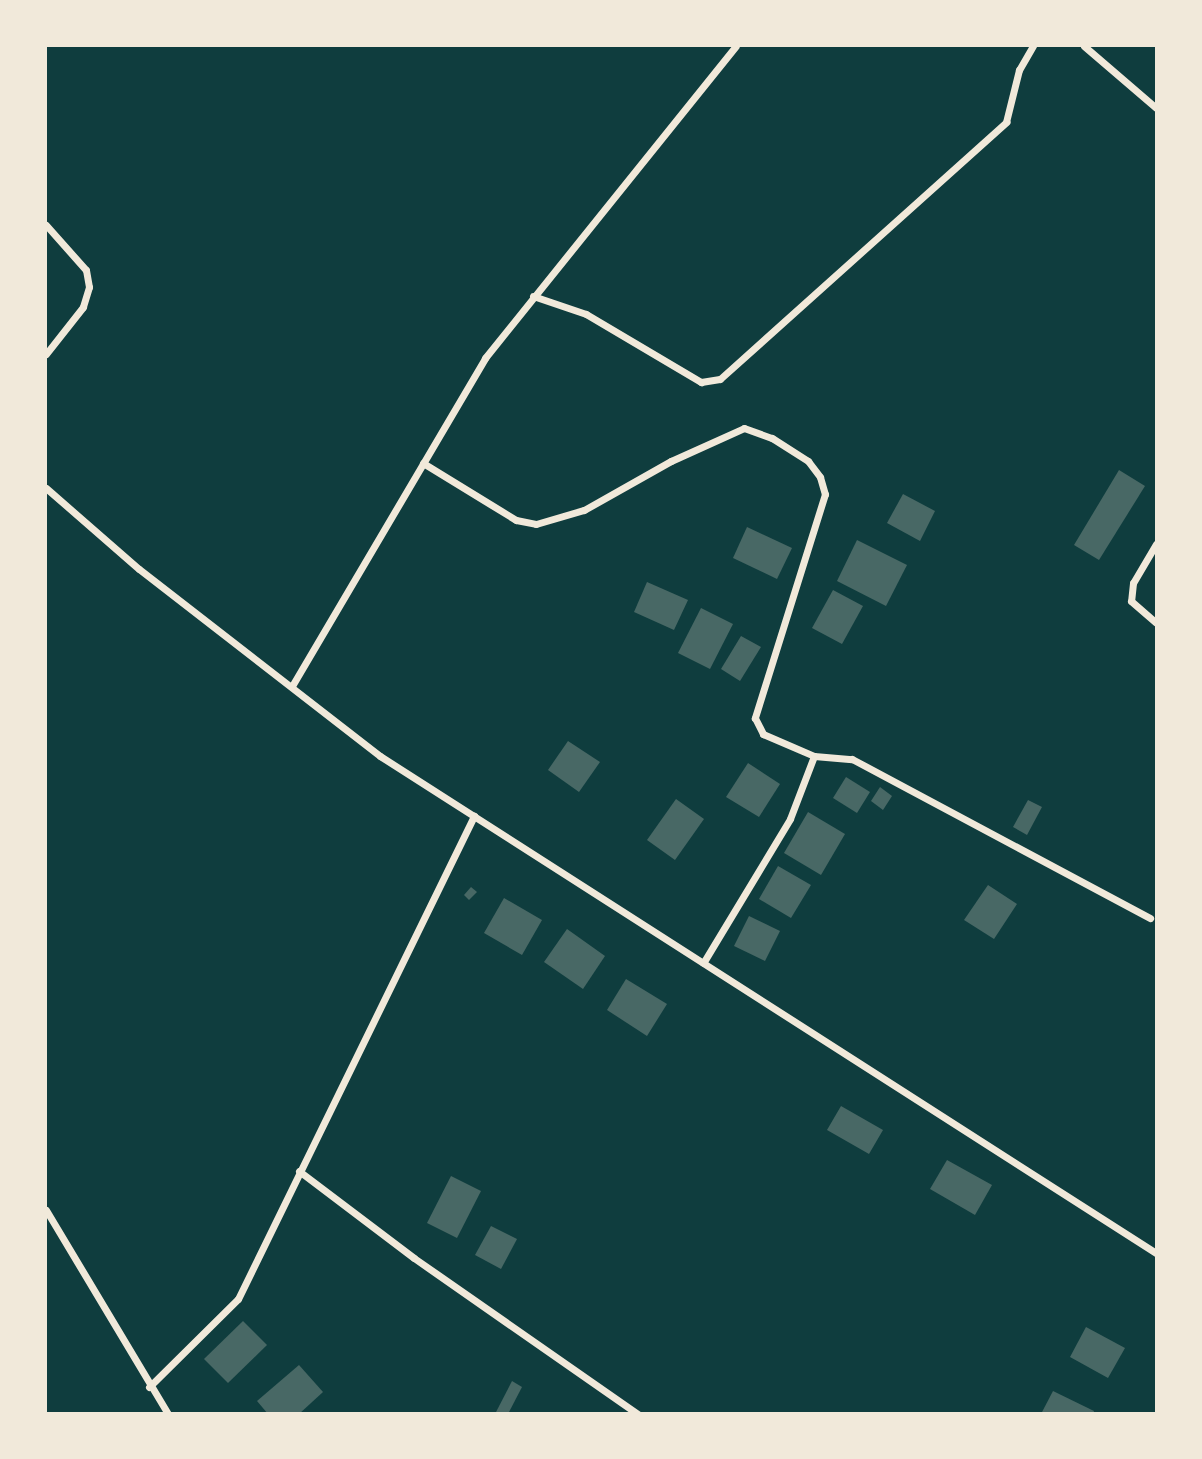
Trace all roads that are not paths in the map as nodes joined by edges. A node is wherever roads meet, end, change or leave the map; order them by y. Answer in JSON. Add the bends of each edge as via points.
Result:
{"nodes":[{"id":1,"x":736,"y":46,"type":"edge"},
{"id":2,"x":1033,"y":46,"type":"edge"},
{"id":3,"x":1084,"y":46,"type":"edge"},
{"id":4,"x":1157,"y":108,"type":"edge"},
{"id":5,"x":46,"y":225,"type":"edge"},
{"id":6,"x":533,"y":296,"type":"junction"},
{"id":7,"x":46,"y":354,"type":"edge"},
{"id":8,"x":423,"y":463,"type":"junction"},
{"id":9,"x":46,"y":488,"type":"edge"},
{"id":10,"x":1157,"y":544,"type":"edge"},
{"id":11,"x":1157,"y":623,"type":"edge"},
{"id":12,"x":292,"y":686,"type":"junction"},
{"id":13,"x":814,"y":756,"type":"junction"},
{"id":14,"x":474,"y":816,"type":"junction"},
{"id":15,"x":1150,"y":918,"type":"dead end"},
{"id":16,"x":703,"y":963,"type":"junction"},
{"id":17,"x":299,"y":1171,"type":"junction"},
{"id":18,"x":46,"y":1210,"type":"edge"},
{"id":19,"x":1157,"y":1253,"type":"edge"},
{"id":20,"x":149,"y":1387,"type":"junction"},
{"id":21,"x":168,"y":1413,"type":"edge"},
{"id":22,"x":638,"y":1413,"type":"edge"}],
"edges":[{"from":1,"to":6,"type":"street"},
{"from":2,"to":6,"type":"street","via":[[1019,70],[1006,122],[720,379],[701,382],[586,314]]},
{"from":3,"to":4,"type":"street"},
{"from":5,"to":7,"type":"street","via":[[86,270],[89,287],[83,307]]},
{"from":6,"to":8,"type":"street","via":[[485,358]]},
{"from":8,"to":12,"type":"street"},
{"from":8,"to":13,"type":"street","via":[[516,520],[536,524],[584,510],[683,455],[744,428],[772,438],[808,461],[825,494],[755,718],[763,734]]},
{"from":9,"to":12,"type":"street","via":[[139,569]]},
{"from":10,"to":11,"type":"street","via":[[1133,583],[1131,601]]},
{"from":12,"to":14,"type":"street","via":[[380,756]]},
{"from":13,"to":15,"type":"street","via":[[852,759]]},
{"from":13,"to":16,"type":"street","via":[[790,819]]},
{"from":14,"to":16,"type":"street"},
{"from":14,"to":17,"type":"street"},
{"from":16,"to":19,"type":"street"},
{"from":17,"to":20,"type":"street","via":[[238,1299]]},
{"from":17,"to":22,"type":"street"},
{"from":18,"to":20,"type":"street"},
{"from":20,"to":21,"type":"street"}]}
